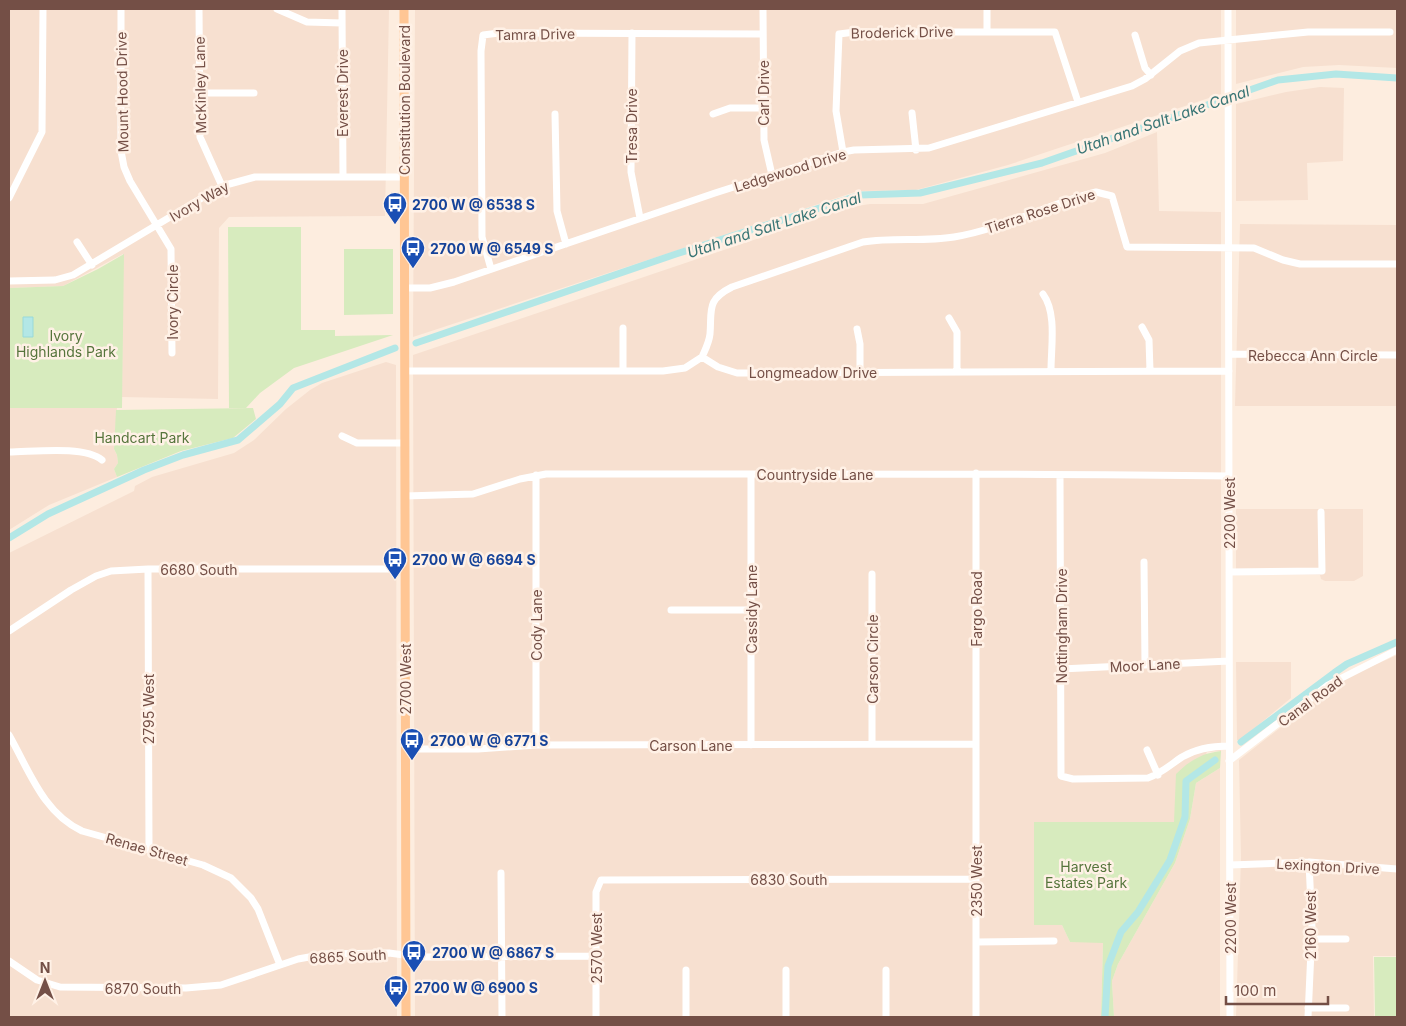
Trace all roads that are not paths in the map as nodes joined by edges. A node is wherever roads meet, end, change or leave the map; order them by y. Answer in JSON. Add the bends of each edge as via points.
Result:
{"nodes":[{"id":1,"x":43,"y":9,"type":"edge"},
{"id":2,"x":121,"y":9,"type":"edge"},
{"id":3,"x":199,"y":9,"type":"edge"},
{"id":4,"x":277,"y":9,"type":"edge"},
{"id":5,"x":342,"y":9,"type":"edge"},
{"id":6,"x":404,"y":9,"type":"edge"},
{"id":7,"x":763,"y":9,"type":"edge"},
{"id":8,"x":987,"y":9,"type":"edge"},
{"id":9,"x":1228,"y":9,"type":"edge"},
{"id":10,"x":342,"y":23,"type":"junction"},
{"id":11,"x":987,"y":32,"type":"junction"},
{"id":12,"x":1390,"y":32,"type":"dead end"},
{"id":13,"x":632,"y":33,"type":"junction"},
{"id":14,"x":763,"y":34,"type":"junction"},
{"id":15,"x":1135,"y":35,"type":"dead end"},
{"id":16,"x":1228,"y":40,"type":"junction"},
{"id":17,"x":1151,"y":75,"type":"junction"},
{"id":18,"x":199,"y":93,"type":"junction"},
{"id":19,"x":254,"y":93,"type":"dead end"},
{"id":20,"x":1078,"y":102,"type":"junction"},
{"id":21,"x":763,"y":108,"type":"junction"},
{"id":22,"x":912,"y":113,"type":"dead end"},
{"id":23,"x":555,"y":114,"type":"dead end"},
{"id":24,"x":713,"y":114,"type":"dead end"},
{"id":25,"x":916,"y":150,"type":"junction"},
{"id":26,"x":843,"y":152,"type":"junction"},
{"id":27,"x":772,"y":175,"type":"junction"},
{"id":28,"x":343,"y":177,"type":"junction"},
{"id":29,"x":404,"y":177,"type":"junction"},
{"id":30,"x":222,"y":186,"type":"junction"},
{"id":31,"x":9,"y":198,"type":"edge"},
{"id":32,"x":640,"y":218,"type":"junction"},
{"id":33,"x":157,"y":226,"type":"junction"},
{"id":34,"x":78,"y":242,"type":"dead end"},
{"id":35,"x":566,"y":244,"type":"junction"},
{"id":36,"x":1229,"y":248,"type":"junction"},
{"id":37,"x":1397,"y":264,"type":"edge"},
{"id":38,"x":92,"y":265,"type":"junction"},
{"id":39,"x":491,"y":269,"type":"junction"},
{"id":40,"x":9,"y":281,"type":"edge"},
{"id":41,"x":404,"y":288,"type":"junction"},
{"id":42,"x":1043,"y":294,"type":"dead end"},
{"id":43,"x":949,"y":318,"type":"dead end"},
{"id":44,"x":1142,"y":327,"type":"dead end"},
{"id":45,"x":623,"y":328,"type":"dead end"},
{"id":46,"x":857,"y":330,"type":"dead end"},
{"id":47,"x":172,"y":353,"type":"dead end"},
{"id":48,"x":1229,"y":354,"type":"junction"},
{"id":49,"x":1397,"y":355,"type":"edge"},
{"id":50,"x":702,"y":357,"type":"junction"},
{"id":51,"x":1051,"y":370,"type":"junction"},
{"id":52,"x":1150,"y":370,"type":"junction"},
{"id":53,"x":405,"y":371,"type":"junction"},
{"id":54,"x":1229,"y":371,"type":"junction"},
{"id":55,"x":623,"y":372,"type":"junction"},
{"id":56,"x":860,"y":372,"type":"junction"},
{"id":57,"x":957,"y":372,"type":"junction"},
{"id":58,"x":342,"y":436,"type":"dead end"},
{"id":59,"x":405,"y":444,"type":"junction"},
{"id":60,"x":9,"y":452,"type":"edge"},
{"id":61,"x":102,"y":460,"type":"dead end"},
{"id":62,"x":976,"y":473,"type":"junction"},
{"id":63,"x":751,"y":474,"type":"junction"},
{"id":64,"x":536,"y":475,"type":"junction"},
{"id":65,"x":1060,"y":476,"type":"junction"},
{"id":66,"x":1229,"y":476,"type":"junction"},
{"id":67,"x":405,"y":496,"type":"junction"},
{"id":68,"x":1321,"y":512,"type":"dead end"},
{"id":69,"x":1144,"y":562,"type":"dead end"},
{"id":70,"x":148,"y":569,"type":"junction"},
{"id":71,"x":405,"y":569,"type":"junction"},
{"id":72,"x":1229,"y":572,"type":"junction"},
{"id":73,"x":872,"y":574,"type":"dead end"},
{"id":74,"x":671,"y":610,"type":"dead end"},
{"id":75,"x":750,"y":610,"type":"junction"},
{"id":76,"x":9,"y":631,"type":"edge"},
{"id":77,"x":1397,"y":650,"type":"edge"},
{"id":78,"x":1229,"y":661,"type":"junction"},
{"id":79,"x":1144,"y":666,"type":"junction"},
{"id":80,"x":1061,"y":669,"type":"junction"},
{"id":81,"x":9,"y":735,"type":"edge"},
{"id":82,"x":751,"y":744,"type":"junction"},
{"id":83,"x":872,"y":744,"type":"junction"},
{"id":84,"x":976,"y":744,"type":"junction"},
{"id":85,"x":536,"y":745,"type":"junction"},
{"id":86,"x":1229,"y":746,"type":"junction"},
{"id":87,"x":405,"y":749,"type":"junction"},
{"id":88,"x":1147,"y":750,"type":"dead end"},
{"id":89,"x":1229,"y":761,"type":"junction"},
{"id":90,"x":1158,"y":774,"type":"junction"},
{"id":91,"x":149,"y":850,"type":"junction"},
{"id":92,"x":1309,"y":862,"type":"junction"},
{"id":93,"x":1230,"y":865,"type":"junction"},
{"id":94,"x":1397,"y":869,"type":"edge"},
{"id":95,"x":501,"y":872,"type":"dead end"},
{"id":96,"x":976,"y":879,"type":"junction"},
{"id":97,"x":601,"y":880,"type":"joint"},
{"id":98,"x":1312,"y":939,"type":"junction"},
{"id":99,"x":1346,"y":939,"type":"dead end"},
{"id":100,"x":1054,"y":941,"type":"dead end"},
{"id":101,"x":976,"y":942,"type":"junction"},
{"id":102,"x":406,"y":955,"type":"junction"},
{"id":103,"x":596,"y":956,"type":"junction"},
{"id":104,"x":502,"y":957,"type":"junction"},
{"id":105,"x":9,"y":962,"type":"edge"},
{"id":106,"x":280,"y":965,"type":"junction"},
{"id":107,"x":686,"y":970,"type":"dead end"},
{"id":108,"x":786,"y":970,"type":"dead end"},
{"id":109,"x":886,"y":970,"type":"dead end"},
{"id":110,"x":1308,"y":1008,"type":"junction"},
{"id":111,"x":1346,"y":1008,"type":"dead end"},
{"id":112,"x":406,"y":1017,"type":"edge"},
{"id":113,"x":502,"y":1017,"type":"edge"},
{"id":114,"x":596,"y":1017,"type":"edge"},
{"id":115,"x":686,"y":1017,"type":"edge"},
{"id":116,"x":786,"y":1017,"type":"edge"},
{"id":117,"x":886,"y":1017,"type":"edge"},
{"id":118,"x":976,"y":1017,"type":"edge"},
{"id":119,"x":1230,"y":1017,"type":"edge"},
{"id":120,"x":1308,"y":1017,"type":"edge"}],
"edges":[{"from":1,"to":31,"type":"street","via":[[42,132]]},
{"from":2,"to":33,"type":"street","name":"Mount Hood Drive","via":[[121,151],[124,166]]},
{"from":3,"to":18,"type":"street","name":"McKinley Lane"},
{"from":4,"to":10,"type":"street","via":[[307,22]]},
{"from":5,"to":10,"type":"street","name":"Everest Drive"},
{"from":6,"to":29,"type":"main road","name":"Constitution Boulevard"},
{"from":7,"to":14,"type":"street","name":"Carl Drive"},
{"from":8,"to":11,"type":"street"},
{"from":9,"to":16,"type":"street","name":"2200 West"},
{"from":10,"to":28,"type":"street","name":"Everest Drive"},
{"from":11,"to":20,"type":"street","name":"Broderick Drive","via":[[1055,32]]},
{"from":11,"to":26,"type":"street","name":"Broderick Drive","via":[[839,34],[836,111]]},
{"from":12,"to":16,"type":"street","name":"Ledgewood Drive","via":[[1308,32]]},
{"from":13,"to":14,"type":"street","name":"Tamra Drive"},
{"from":13,"to":32,"type":"street","name":"Tresa Drive","via":[[631,172]]},
{"from":13,"to":39,"type":"street","name":"Tamra Drive","via":[[483,35],[482,236]]},
{"from":14,"to":21,"type":"street","name":"Carl Drive"},
{"from":15,"to":17,"type":"street","via":[[1145,68]]},
{"from":16,"to":17,"type":"street","name":"Ledgewood Drive","via":[[1189,46]]},
{"from":16,"to":36,"type":"street","name":"2200 West"},
{"from":17,"to":20,"type":"street","name":"Ledgewood Drive","via":[[1132,86]]},
{"from":18,"to":19,"type":"street"},
{"from":18,"to":30,"type":"street","name":"McKinley Lane","via":[[200,136]]},
{"from":20,"to":25,"type":"street","name":"Ledgewood Drive"},
{"from":21,"to":24,"type":"street","via":[[730,108]]},
{"from":21,"to":27,"type":"street","name":"Carl Drive","via":[[764,148]]},
{"from":22,"to":25,"type":"street"},
{"from":23,"to":35,"type":"street","via":[[557,211]]},
{"from":25,"to":26,"type":"street","name":"Ledgewood Drive"},
{"from":26,"to":27,"type":"street","name":"Ledgewood Drive"},
{"from":27,"to":32,"type":"street","name":"Ledgewood Drive"},
{"from":28,"to":29,"type":"street","name":"Ivory Way"},
{"from":28,"to":30,"type":"street","name":"Ivory Way","via":[[255,177]]},
{"from":29,"to":41,"type":"main road","name":"Constitution Boulevard"},
{"from":30,"to":33,"type":"street","name":"Ivory Way"},
{"from":32,"to":35,"type":"street","name":"Ledgewood Drive"},
{"from":33,"to":38,"type":"street","name":"Ivory Way"},
{"from":33,"to":47,"type":"street","name":"Ivory Circle","via":[[169,244],[172,257]]},
{"from":34,"to":38,"type":"street"},
{"from":35,"to":39,"type":"street","name":"Ledgewood Drive"},
{"from":36,"to":37,"type":"street","name":"Tierra Rose Drive","via":[[1262,250],[1300,264]]},
{"from":36,"to":48,"type":"street","name":"2200 West"},
{"from":36,"to":50,"type":"street","name":"Tierra Rose Drive","via":[[1127,247],[1112,196],[1096,192],[975,232],[940,238],[863,242],[732,287],[720,293],[714,301],[709,340]]},
{"from":38,"to":40,"type":"street","name":"Ivory Way","via":[[55,280]]},
{"from":39,"to":41,"type":"street","name":"Ledgewood Drive","via":[[439,287]]},
{"from":41,"to":53,"type":"main road","name":"Constitution Boulevard"},
{"from":42,"to":51,"type":"street","via":[[1051,311]]},
{"from":43,"to":57,"type":"street","via":[[956,332]]},
{"from":44,"to":52,"type":"street","via":[[1150,340]]},
{"from":45,"to":55,"type":"street"},
{"from":46,"to":56,"type":"street"},
{"from":48,"to":49,"type":"street","name":"Rebecca Ann Circle"},
{"from":48,"to":54,"type":"street","name":"2200 West"},
{"from":50,"to":55,"type":"street","via":[[685,368],[675,370]]},
{"from":50,"to":56,"type":"street","name":"Longmeadow Drive","via":[[718,368],[737,373]]},
{"from":51,"to":52,"type":"street","name":"Longmeadow Drive"},
{"from":51,"to":57,"type":"street","name":"Longmeadow Drive"},
{"from":52,"to":54,"type":"street","name":"Longmeadow Drive"},
{"from":53,"to":55,"type":"street"},
{"from":53,"to":59,"type":"main road","name":"2700 West"},
{"from":54,"to":66,"type":"street","name":"2200 West"},
{"from":56,"to":57,"type":"street","name":"Longmeadow Drive"},
{"from":58,"to":59,"type":"street","via":[[357,444]]},
{"from":59,"to":67,"type":"main road","name":"2700 West"},
{"from":60,"to":61,"type":"street","via":[[84,452],[97,455]]},
{"from":62,"to":63,"type":"street","name":"Countryside Lane"},
{"from":62,"to":65,"type":"street","name":"Countryside Lane"},
{"from":62,"to":84,"type":"street","name":"Fargo Road"},
{"from":63,"to":64,"type":"street","name":"Countryside Lane"},
{"from":63,"to":75,"type":"street","name":"Cassidy Lane"},
{"from":64,"to":67,"type":"street","name":"Countryside Lane","via":[[473,494]]},
{"from":64,"to":85,"type":"street","name":"Cody Lane"},
{"from":65,"to":66,"type":"street","name":"Countryside Lane"},
{"from":65,"to":80,"type":"street","name":"Nottingham Drive"},
{"from":66,"to":72,"type":"street","name":"2200 West"},
{"from":67,"to":71,"type":"main road","name":"2700 West"},
{"from":68,"to":72,"type":"street","via":[[1322,571]]},
{"from":69,"to":79,"type":"street"},
{"from":70,"to":71,"type":"street","name":"6680 South"},
{"from":70,"to":76,"type":"street","name":"6680 South","via":[[111,571],[96,576]]},
{"from":70,"to":91,"type":"street","name":"2795 West"},
{"from":71,"to":87,"type":"main road","name":"2700 West"},
{"from":72,"to":78,"type":"street","name":"2200 West"},
{"from":73,"to":83,"type":"street","name":"Carson Circle"},
{"from":74,"to":75,"type":"street"},
{"from":75,"to":82,"type":"street","name":"Cassidy Lane"},
{"from":77,"to":89,"type":"street","name":"Canal Road","via":[[1328,685]]},
{"from":78,"to":79,"type":"street","name":"Moor Lane"},
{"from":78,"to":86,"type":"street","name":"2200 West"},
{"from":79,"to":80,"type":"street","name":"Moor Lane"},
{"from":80,"to":90,"type":"street","name":"Nottingham Drive","via":[[1061,776],[1131,779]]},
{"from":81,"to":91,"type":"street","name":"Renae Street","via":[[44,799],[67,824]]},
{"from":82,"to":83,"type":"street","name":"Carson Lane"},
{"from":82,"to":85,"type":"street","name":"Carson Lane"},
{"from":83,"to":84,"type":"street","name":"Carson Lane"},
{"from":84,"to":96,"type":"street","name":"2350 West"},
{"from":85,"to":87,"type":"street","name":"Carson Lane"},
{"from":86,"to":89,"type":"street","name":"2200 West"},
{"from":86,"to":90,"type":"street","via":[[1190,752]]},
{"from":87,"to":102,"type":"main road","name":"2700 West"},
{"from":88,"to":90,"type":"street"},
{"from":89,"to":93,"type":"street","name":"2200 West"},
{"from":91,"to":106,"type":"street","name":"Renae Street","via":[[203,865],[231,878],[258,910]]},
{"from":92,"to":93,"type":"street","name":"Lexington Drive"},
{"from":92,"to":94,"type":"street","name":"Lexington Drive"},
{"from":92,"to":98,"type":"street","name":"2160 West"},
{"from":93,"to":119,"type":"street","name":"2200 West"},
{"from":95,"to":104,"type":"street"},
{"from":96,"to":97,"type":"street","name":"6830 South"},
{"from":96,"to":101,"type":"street","name":"2350 West"},
{"from":97,"to":103,"type":"street","name":"2570 West","via":[[596,892]]},
{"from":98,"to":99,"type":"street"},
{"from":98,"to":110,"type":"street","name":"2160 West"},
{"from":100,"to":101,"type":"street"},
{"from":101,"to":118,"type":"street","name":"2350 West"},
{"from":102,"to":104,"type":"street","name":"6865 South"},
{"from":102,"to":106,"type":"street","name":"6865 South","via":[[326,954]]},
{"from":102,"to":112,"type":"main road","name":"2700 West"},
{"from":103,"to":104,"type":"street","name":"6865 South"},
{"from":103,"to":114,"type":"street","name":"2570 West"},
{"from":104,"to":113,"type":"street"},
{"from":105,"to":106,"type":"street","name":"6870 South","via":[[37,980],[71,988],[202,987],[239,980]]},
{"from":107,"to":115,"type":"street"},
{"from":108,"to":116,"type":"street"},
{"from":109,"to":117,"type":"street"},
{"from":110,"to":111,"type":"street"},
{"from":110,"to":120,"type":"street","name":"2160 West"}]}
